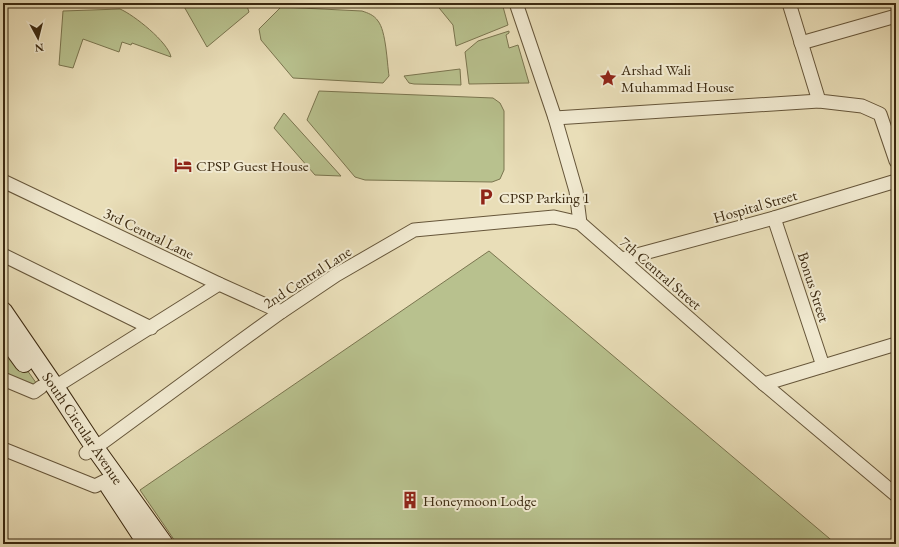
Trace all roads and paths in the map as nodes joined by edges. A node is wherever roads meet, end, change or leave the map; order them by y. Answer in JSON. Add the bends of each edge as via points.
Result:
{"nodes":[{"id":1,"x":516,"y":3,"type":"edge"},
{"id":2,"x":789,"y":3,"type":"edge"},
{"id":3,"x":896,"y":16,"type":"edge"},
{"id":4,"x":801,"y":43,"type":"junction"},
{"id":5,"x":818,"y":101,"type":"junction"},
{"id":6,"x":555,"y":118,"type":"junction"},
{"id":7,"x":896,"y":161,"type":"edge"},
{"id":8,"x":3,"y":181,"type":"edge"},
{"id":9,"x":896,"y":181,"type":"edge"},
{"id":10,"x":774,"y":218,"type":"junction"},
{"id":11,"x":580,"y":223,"type":"junction"},
{"id":12,"x":3,"y":255,"type":"edge"},
{"id":13,"x":622,"y":260,"type":"junction"},
{"id":14,"x":219,"y":284,"type":"junction"},
{"id":15,"x":3,"y":311,"type":"edge"},
{"id":16,"x":281,"y":312,"type":"junction"},
{"id":17,"x":151,"y":328,"type":"junction"},
{"id":18,"x":3,"y":334,"type":"edge"},
{"id":19,"x":896,"y":344,"type":"edge"},
{"id":20,"x":823,"y":366,"type":"junction"},
{"id":21,"x":3,"y":379,"type":"edge"},
{"id":22,"x":764,"y":384,"type":"junction"},
{"id":23,"x":48,"y":387,"type":"junction"},
{"id":24,"x":3,"y":450,"type":"edge"},
{"id":25,"x":90,"y":450,"type":"junction"},
{"id":26,"x":105,"y":481,"type":"junction"},
{"id":27,"x":896,"y":495,"type":"edge"},
{"id":28,"x":147,"y":544,"type":"edge"},
{"id":29,"x":164,"y":544,"type":"edge"}],
"edges":[{"from":1,"to":6,"type":"street"},
{"from":2,"to":4,"type":"street"},
{"from":3,"to":4,"type":"street"},
{"from":4,"to":5,"type":"street"},
{"from":5,"to":6,"type":"street"},
{"from":5,"to":7,"type":"street","via":[[862,106],[880,114]]},
{"from":6,"to":11,"type":"street","via":[[576,191]]},
{"from":8,"to":14,"type":"street","name":"3rd Central Lane"},
{"from":9,"to":10,"type":"street","name":"Hospital Street"},
{"from":10,"to":13,"type":"street","name":"Hospital Street"},
{"from":10,"to":20,"type":"street","name":"Bonus Street"},
{"from":11,"to":13,"type":"street","name":"7th Central Street"},
{"from":11,"to":16,"type":"street","name":"2nd Central Lane","via":[[554,217],[414,230],[336,275]]},
{"from":12,"to":17,"type":"street"},
{"from":13,"to":22,"type":"street","name":"7th Central Street"},
{"from":14,"to":16,"type":"street","name":"3rd Central Lane"},
{"from":14,"to":17,"type":"street"},
{"from":15,"to":23,"type":"main road","name":"South Circular Avenue"},
{"from":16,"to":25,"type":"street","name":"2nd Central Lane"},
{"from":17,"to":23,"type":"street"},
{"from":18,"to":23,"type":"main road","name":"South Circular Avenue"},
{"from":19,"to":20,"type":"street"},
{"from":20,"to":22,"type":"street"},
{"from":21,"to":23,"type":"street","via":[[34,392]]},
{"from":22,"to":27,"type":"street","name":"7th Central Street"},
{"from":23,"to":25,"type":"main road","name":"South Circular Avenue"},
{"from":24,"to":26,"type":"street","via":[[95,486]]},
{"from":25,"to":26,"type":"main road","name":"South Circular Avenue"},
{"from":25,"to":29,"type":"main road","name":"South Circular Avenue"},
{"from":26,"to":28,"type":"main road","name":"South Circular Avenue"}]}
